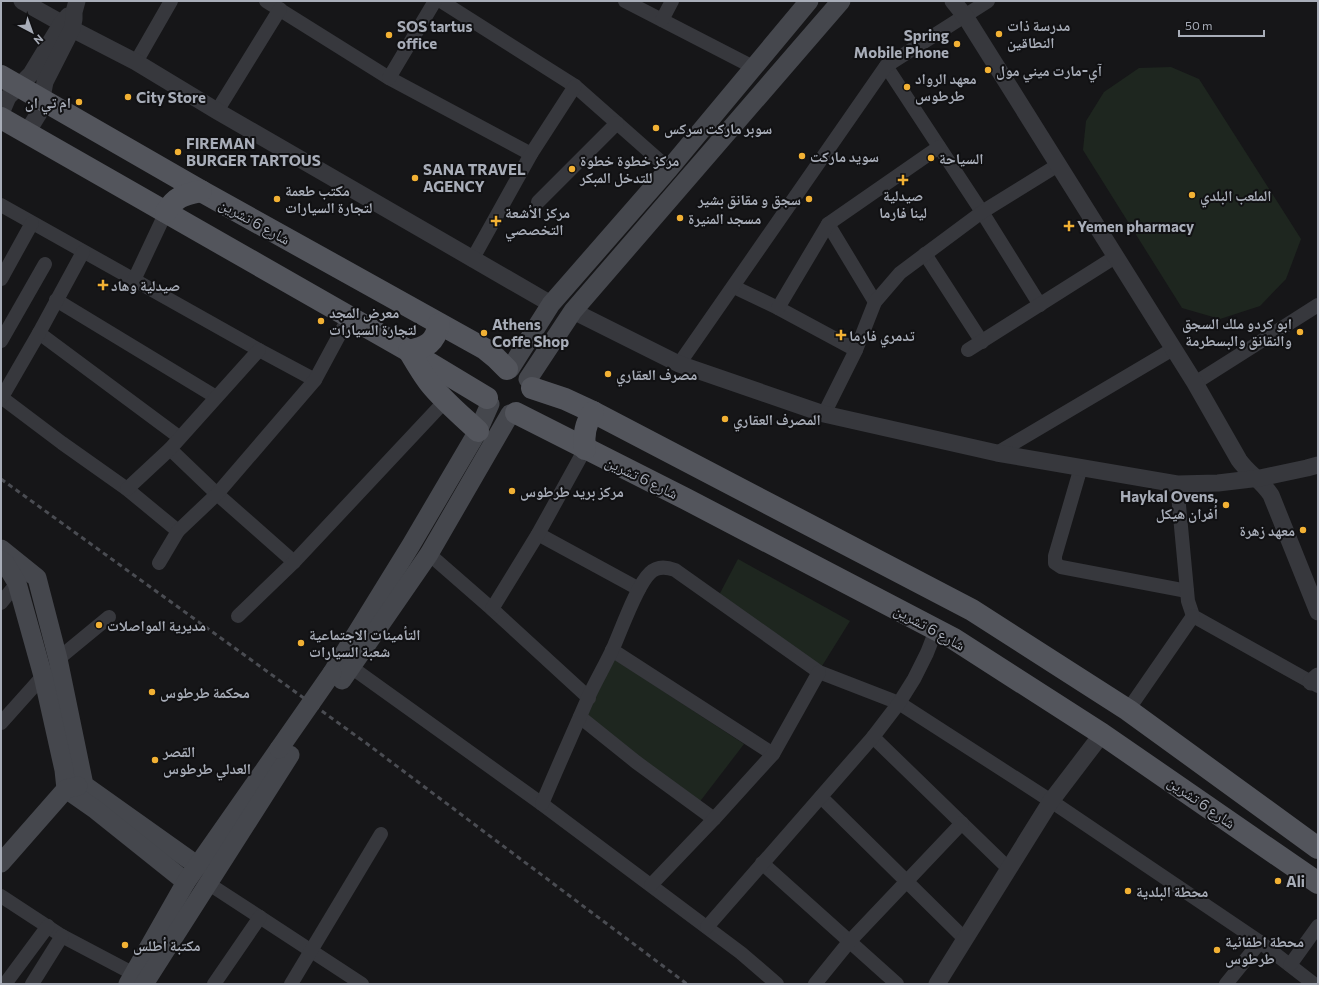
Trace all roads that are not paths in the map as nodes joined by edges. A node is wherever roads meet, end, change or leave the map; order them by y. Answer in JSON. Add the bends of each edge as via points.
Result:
{"nodes":[{"id":1,"x":22,"y":1,"type":"edge"},
{"id":2,"x":170,"y":1,"type":"edge"},
{"id":3,"x":266,"y":1,"type":"edge"},
{"id":4,"x":435,"y":1,"type":"edge"},
{"id":5,"x":441,"y":1,"type":"edge"},
{"id":6,"x":625,"y":1,"type":"edge"},
{"id":7,"x":672,"y":1,"type":"edge"},
{"id":8,"x":809,"y":1,"type":"edge"},
{"id":9,"x":842,"y":1,"type":"edge"},
{"id":10,"x":954,"y":1,"type":"edge"},
{"id":11,"x":988,"y":1,"type":"edge"},
{"id":12,"x":280,"y":9,"type":"junction"},
{"id":13,"x":71,"y":16,"type":"edge"},
{"id":14,"x":965,"y":16,"type":"junction"},
{"id":15,"x":662,"y":20,"type":"junction"},
{"id":16,"x":136,"y":62,"type":"junction"},
{"id":17,"x":886,"y":66,"type":"junction"},
{"id":18,"x":753,"y":68,"type":"junction"},
{"id":19,"x":389,"y":78,"type":"junction"},
{"id":20,"x":10,"y":81,"type":"edge"},
{"id":21,"x":576,"y":86,"type":"junction"},
{"id":22,"x":42,"y":98,"type":"junction"},
{"id":23,"x":217,"y":111,"type":"junction"},
{"id":24,"x":1,"y":118,"type":"edge"},
{"id":25,"x":617,"y":123,"type":"junction"},
{"id":26,"x":25,"y":131,"type":"junction"},
{"id":27,"x":938,"y":147,"type":"junction"},
{"id":28,"x":531,"y":154,"type":"junction"},
{"id":29,"x":1058,"y":165,"type":"junction"},
{"id":30,"x":669,"y":169,"type":"junction"},
{"id":31,"x":201,"y":190,"type":"junction"},
{"id":32,"x":538,"y":202,"type":"dead end"},
{"id":33,"x":1,"y":205,"type":"edge"},
{"id":34,"x":166,"y":212,"type":"junction"},
{"id":35,"x":982,"y":212,"type":"junction"},
{"id":36,"x":32,"y":223,"type":"junction"},
{"id":37,"x":828,"y":224,"type":"junction"},
{"id":38,"x":83,"y":252,"type":"junction"},
{"id":39,"x":926,"y":254,"type":"junction"},
{"id":40,"x":1115,"y":258,"type":"junction"},
{"id":41,"x":472,"y":260,"type":"junction"},
{"id":42,"x":45,"y":264,"type":"dead end"},
{"id":43,"x":1,"y":279,"type":"edge"},
{"id":44,"x":134,"y":280,"type":"junction"},
{"id":45,"x":734,"y":286,"type":"junction"},
{"id":46,"x":56,"y":300,"type":"junction"},
{"id":47,"x":875,"y":302,"type":"junction"},
{"id":48,"x":551,"y":304,"type":"junction"},
{"id":49,"x":1040,"y":305,"type":"junction"},
{"id":50,"x":1318,"y":305,"type":"edge"},
{"id":51,"x":778,"y":308,"type":"junction"},
{"id":52,"x":573,"y":311,"type":"junction"},
{"id":53,"x":349,"y":317,"type":"junction"},
{"id":54,"x":439,"y":324,"type":"junction"},
{"id":55,"x":39,"y":333,"type":"junction"},
{"id":56,"x":1,"y":341,"type":"edge"},
{"id":57,"x":982,"y":342,"type":"junction"},
{"id":58,"x":1173,"y":349,"type":"junction"},
{"id":59,"x":259,"y":350,"type":"junction"},
{"id":60,"x":856,"y":350,"type":"junction"},
{"id":61,"x":968,"y":350,"type":"dead end"},
{"id":62,"x":409,"y":352,"type":"junction"},
{"id":63,"x":679,"y":364,"type":"junction"},
{"id":64,"x":519,"y":376,"type":"junction"},
{"id":65,"x":315,"y":380,"type":"junction"},
{"id":66,"x":1195,"y":383,"type":"junction"},
{"id":67,"x":1,"y":397,"type":"edge"},
{"id":68,"x":216,"y":397,"type":"junction"},
{"id":69,"x":445,"y":400,"type":"junction"},
{"id":70,"x":488,"y":401,"type":"junction"},
{"id":71,"x":593,"y":412,"type":"junction"},
{"id":72,"x":513,"y":414,"type":"junction"},
{"id":73,"x":824,"y":414,"type":"junction"},
{"id":74,"x":478,"y":431,"type":"junction"},
{"id":75,"x":179,"y":437,"type":"junction"},
{"id":76,"x":170,"y":449,"type":"junction"},
{"id":77,"x":585,"y":449,"type":"junction"},
{"id":78,"x":997,"y":453,"type":"junction"},
{"id":79,"x":1318,"y":465,"type":"edge"},
{"id":80,"x":1081,"y":467,"type":"junction"},
{"id":81,"x":1257,"y":479,"type":"junction"},
{"id":82,"x":1177,"y":484,"type":"junction"},
{"id":83,"x":127,"y":489,"type":"junction"},
{"id":84,"x":217,"y":494,"type":"junction"},
{"id":85,"x":178,"y":531,"type":"junction"},
{"id":86,"x":538,"y":534,"type":"junction"},
{"id":87,"x":1,"y":549,"type":"edge"},
{"id":88,"x":429,"y":554,"type":"junction"},
{"id":89,"x":1,"y":560,"type":"edge"},
{"id":90,"x":294,"y":562,"type":"junction"},
{"id":91,"x":159,"y":563,"type":"dead end"},
{"id":92,"x":37,"y":578,"type":"junction"},
{"id":93,"x":17,"y":583,"type":"junction"},
{"id":94,"x":639,"y":589,"type":"junction"},
{"id":95,"x":1187,"y":591,"type":"junction"},
{"id":96,"x":1,"y":603,"type":"edge"},
{"id":97,"x":492,"y":609,"type":"junction"},
{"id":98,"x":1318,"y":612,"type":"edge"},
{"id":99,"x":238,"y":616,"type":"dead end"},
{"id":100,"x":1193,"y":616,"type":"junction"},
{"id":101,"x":109,"y":617,"type":"dead end"},
{"id":102,"x":936,"y":630,"type":"junction"},
{"id":103,"x":612,"y":650,"type":"junction"},
{"id":104,"x":58,"y":659,"type":"junction"},
{"id":105,"x":819,"y":672,"type":"junction"},
{"id":106,"x":341,"y":673,"type":"junction"},
{"id":107,"x":43,"y":676,"type":"junction"},
{"id":108,"x":1316,"y":681,"type":"edge"},
{"id":109,"x":588,"y":698,"type":"junction"},
{"id":110,"x":899,"y":702,"type":"junction"},
{"id":111,"x":1128,"y":710,"type":"junction"},
{"id":112,"x":580,"y":717,"type":"junction"},
{"id":113,"x":1,"y":723,"type":"edge"},
{"id":114,"x":1102,"y":734,"type":"junction"},
{"id":115,"x":873,"y":737,"type":"junction"},
{"id":116,"x":284,"y":752,"type":"junction"},
{"id":117,"x":773,"y":754,"type":"junction"},
{"id":118,"x":75,"y":787,"type":"junction"},
{"id":119,"x":821,"y":797,"type":"junction"},
{"id":120,"x":1051,"y":801,"type":"junction"},
{"id":121,"x":542,"y":804,"type":"junction"},
{"id":122,"x":714,"y":819,"type":"junction"},
{"id":123,"x":962,"y":823,"type":"junction"},
{"id":124,"x":381,"y":834,"type":"dead end"},
{"id":125,"x":1318,"y":848,"type":"edge"},
{"id":126,"x":1,"y":863,"type":"edge"},
{"id":127,"x":762,"y":863,"type":"junction"},
{"id":128,"x":198,"y":866,"type":"junction"},
{"id":129,"x":1009,"y":868,"type":"junction"},
{"id":130,"x":186,"y":882,"type":"junction"},
{"id":131,"x":907,"y":882,"type":"junction"},
{"id":132,"x":1318,"y":883,"type":"edge"},
{"id":133,"x":209,"y":884,"type":"junction"},
{"id":134,"x":651,"y":885,"type":"junction"},
{"id":135,"x":1,"y":896,"type":"edge"},
{"id":136,"x":260,"y":917,"type":"junction"},
{"id":137,"x":48,"y":926,"type":"junction"},
{"id":138,"x":1318,"y":926,"type":"edge"},
{"id":139,"x":707,"y":927,"type":"junction"},
{"id":140,"x":62,"y":936,"type":"junction"},
{"id":141,"x":965,"y":939,"type":"junction"},
{"id":142,"x":849,"y":942,"type":"junction"},
{"id":143,"x":1260,"y":942,"type":"junction"},
{"id":144,"x":312,"y":950,"type":"junction"},
{"id":145,"x":1290,"y":965,"type":"junction"},
{"id":146,"x":141,"y":981,"type":"edge"},
{"id":147,"x":5,"y":984,"type":"edge"},
{"id":148,"x":32,"y":984,"type":"edge"},
{"id":149,"x":214,"y":984,"type":"edge"},
{"id":150,"x":291,"y":984,"type":"edge"},
{"id":151,"x":362,"y":984,"type":"edge"},
{"id":152,"x":777,"y":984,"type":"edge"},
{"id":153,"x":815,"y":984,"type":"edge"},
{"id":154,"x":897,"y":984,"type":"edge"},
{"id":155,"x":937,"y":984,"type":"edge"},
{"id":156,"x":1226,"y":984,"type":"edge"},
{"id":157,"x":1314,"y":984,"type":"edge"}],
"edges":[{"from":1,"to":13,"type":"street"},
{"from":2,"to":16,"type":"street"},
{"from":3,"to":12,"type":"street"},
{"from":4,"to":19,"type":"street"},
{"from":5,"to":21,"type":"street"},
{"from":6,"to":15,"type":"street"},
{"from":7,"to":15,"type":"street"},
{"from":8,"to":18,"type":"main road"},
{"from":9,"to":52,"type":"main road"},
{"from":10,"to":14,"type":"street"},
{"from":11,"to":14,"type":"street"},
{"from":12,"to":19,"type":"street"},
{"from":12,"to":23,"type":"street"},
{"from":13,"to":16,"type":"street"},
{"from":13,"to":20,"type":"street","via":[[36,67]]},
{"from":13,"to":22,"type":"street","via":[[45,82]]},
{"from":14,"to":17,"type":"street"},
{"from":14,"to":29,"type":"street"},
{"from":15,"to":18,"type":"street"},
{"from":16,"to":23,"type":"street"},
{"from":17,"to":27,"type":"street"},
{"from":17,"to":45,"type":"street"},
{"from":18,"to":30,"type":"main road"},
{"from":19,"to":28,"type":"street"},
{"from":20,"to":22,"type":"main road","name":"شارع 6 تشرين"},
{"from":20,"to":24,"type":"street","via":[[13,91],[5,103]]},
{"from":21,"to":25,"type":"street"},
{"from":21,"to":28,"type":"street"},
{"from":22,"to":26,"type":"street","via":[[40,113],[32,126]]},
{"from":22,"to":31,"type":"main road","name":"شارع 6 تشرين"},
{"from":23,"to":41,"type":"street"},
{"from":24,"to":26,"type":"main road"},
{"from":25,"to":30,"type":"street"},
{"from":25,"to":32,"type":"street"},
{"from":26,"to":34,"type":"main road"},
{"from":27,"to":35,"type":"street"},
{"from":27,"to":37,"type":"street"},
{"from":28,"to":41,"type":"street"},
{"from":29,"to":35,"type":"street"},
{"from":29,"to":40,"type":"street"},
{"from":30,"to":48,"type":"main road"},
{"from":31,"to":34,"type":"main road","via":[[179,196]]},
{"from":31,"to":54,"type":"main road","name":"شارع 6 تشرين"},
{"from":33,"to":36,"type":"street"},
{"from":34,"to":44,"type":"street"},
{"from":34,"to":53,"type":"main road"},
{"from":35,"to":39,"type":"street"},
{"from":35,"to":49,"type":"street"},
{"from":36,"to":38,"type":"street"},
{"from":36,"to":43,"type":"street"},
{"from":37,"to":47,"type":"street"},
{"from":37,"to":51,"type":"street"},
{"from":38,"to":44,"type":"street"},
{"from":38,"to":46,"type":"street"},
{"from":39,"to":47,"type":"street","via":[[900,273]]},
{"from":39,"to":57,"type":"street"},
{"from":40,"to":49,"type":"street"},
{"from":40,"to":58,"type":"street"},
{"from":41,"to":48,"type":"street"},
{"from":42,"to":56,"type":"street"},
{"from":44,"to":59,"type":"street"},
{"from":45,"to":51,"type":"street"},
{"from":45,"to":63,"type":"street"},
{"from":46,"to":55,"type":"street"},
{"from":46,"to":68,"type":"street"},
{"from":47,"to":60,"type":"street"},
{"from":48,"to":64,"type":"main road"},
{"from":49,"to":57,"type":"street"},
{"from":50,"to":66,"type":"street"},
{"from":51,"to":60,"type":"street"},
{"from":52,"to":63,"type":"street"},
{"from":52,"to":64,"type":"main road"},
{"from":53,"to":62,"type":"main road"},
{"from":53,"to":65,"type":"street"},
{"from":54,"to":62,"type":"main road","via":[[431,342],[421,349]]},
{"from":54,"to":64,"type":"main road","name":"شارع 6 تشرين","via":[[484,349]]},
{"from":55,"to":67,"type":"street"},
{"from":55,"to":75,"type":"street"},
{"from":57,"to":61,"type":"street"},
{"from":58,"to":66,"type":"street"},
{"from":58,"to":78,"type":"street"},
{"from":59,"to":65,"type":"street"},
{"from":59,"to":68,"type":"street"},
{"from":60,"to":73,"type":"street"},
{"from":62,"to":69,"type":"main road","via":[[422,373]]},
{"from":62,"to":70,"type":"main road"},
{"from":63,"to":73,"type":"street"},
{"from":64,"to":70,"type":"main road","via":[[500,370],[487,385]]},
{"from":64,"to":71,"type":"main road","name":"شارع 6 تشرين"},
{"from":64,"to":72,"type":"main road","via":[[531,396],[523,410]]},
{"from":65,"to":84,"type":"street"},
{"from":66,"to":81,"type":"street","via":[[1243,466]]},
{"from":67,"to":83,"type":"street"},
{"from":68,"to":75,"type":"street"},
{"from":69,"to":74,"type":"main road"},
{"from":69,"to":90,"type":"street"},
{"from":70,"to":72,"type":"main road","via":[[502,414]]},
{"from":70,"to":74,"type":"main road"},
{"from":71,"to":77,"type":"main road","via":[[584,433]]},
{"from":71,"to":111,"type":"main road","name":"شارع 6 تشرين","via":[[972,610]]},
{"from":72,"to":77,"type":"main road","name":"شارع 6 تشرين"},
{"from":72,"to":88,"type":"main road"},
{"from":73,"to":78,"type":"street"},
{"from":74,"to":106,"type":"main road","via":[[407,551]]},
{"from":75,"to":76,"type":"street"},
{"from":76,"to":83,"type":"street"},
{"from":76,"to":84,"type":"street"},
{"from":77,"to":86,"type":"street"},
{"from":77,"to":102,"type":"main road","name":"شارع 6 تشرين","via":[[686,498]]},
{"from":78,"to":80,"type":"street"},
{"from":79,"to":81,"type":"street"},
{"from":80,"to":82,"type":"street"},
{"from":80,"to":95,"type":"street","via":[[1055,563],[1061,567]]},
{"from":81,"to":82,"type":"street"},
{"from":81,"to":98,"type":"street","via":[[1273,499]]},
{"from":82,"to":95,"type":"street"},
{"from":83,"to":85,"type":"street"},
{"from":84,"to":85,"type":"street"},
{"from":84,"to":90,"type":"street"},
{"from":85,"to":91,"type":"street"},
{"from":86,"to":94,"type":"street"},
{"from":86,"to":97,"type":"street"},
{"from":87,"to":92,"type":"main road"},
{"from":88,"to":97,"type":"street"},
{"from":88,"to":106,"type":"main road"},
{"from":89,"to":93,"type":"main road"},
{"from":90,"to":99,"type":"street"},
{"from":92,"to":93,"type":"main road"},
{"from":92,"to":104,"type":"main road"},
{"from":93,"to":96,"type":"street"},
{"from":93,"to":107,"type":"main road"},
{"from":94,"to":103,"type":"street"},
{"from":94,"to":105,"type":"street","via":[[645,578],[658,568],[668,567],[675,570]]},
{"from":95,"to":100,"type":"street"},
{"from":97,"to":109,"type":"street"},
{"from":100,"to":108,"type":"street"},
{"from":100,"to":111,"type":"street"},
{"from":101,"to":104,"type":"street"},
{"from":102,"to":110,"type":"street","via":[[914,679]]},
{"from":102,"to":114,"type":"main road","name":"شارع 6 تشرين"},
{"from":103,"to":109,"type":"street"},
{"from":103,"to":117,"type":"street"},
{"from":104,"to":118,"type":"main road"},
{"from":105,"to":110,"type":"street"},
{"from":105,"to":117,"type":"street"},
{"from":106,"to":116,"type":"main road"},
{"from":106,"to":121,"type":"street"},
{"from":107,"to":113,"type":"street"},
{"from":107,"to":118,"type":"main road","via":[[64,770]]},
{"from":109,"to":112,"type":"street"},
{"from":110,"to":115,"type":"street"},
{"from":110,"to":120,"type":"street"},
{"from":111,"to":125,"type":"main road","name":"شارع 6 تشرين"},
{"from":112,"to":121,"type":"street"},
{"from":112,"to":122,"type":"street"},
{"from":114,"to":120,"type":"street"},
{"from":114,"to":132,"type":"main road","name":"شارع 6 تشرين"},
{"from":115,"to":119,"type":"street"},
{"from":115,"to":123,"type":"street"},
{"from":116,"to":128,"type":"main road"},
{"from":116,"to":133,"type":"main road"},
{"from":117,"to":122,"type":"street"},
{"from":118,"to":126,"type":"main road"},
{"from":118,"to":128,"type":"main road"},
{"from":118,"to":130,"type":"main road","via":[[96,810]]},
{"from":119,"to":127,"type":"street"},
{"from":119,"to":131,"type":"street"},
{"from":120,"to":129,"type":"street"},
{"from":120,"to":143,"type":"street"},
{"from":121,"to":134,"type":"street"},
{"from":122,"to":134,"type":"street"},
{"from":123,"to":129,"type":"street"},
{"from":123,"to":131,"type":"street"},
{"from":124,"to":144,"type":"street"},
{"from":127,"to":139,"type":"street"},
{"from":127,"to":142,"type":"street"},
{"from":128,"to":130,"type":"main road"},
{"from":129,"to":141,"type":"street"},
{"from":130,"to":146,"type":"main road"},
{"from":131,"to":141,"type":"street"},
{"from":131,"to":142,"type":"street"},
{"from":133,"to":136,"type":"street"},
{"from":133,"to":146,"type":"main road"},
{"from":134,"to":139,"type":"street"},
{"from":135,"to":137,"type":"street"},
{"from":136,"to":144,"type":"street"},
{"from":136,"to":149,"type":"street"},
{"from":137,"to":140,"type":"street"},
{"from":137,"to":147,"type":"street"},
{"from":138,"to":145,"type":"street"},
{"from":139,"to":152,"type":"street"},
{"from":140,"to":146,"type":"street"},
{"from":140,"to":148,"type":"street"},
{"from":141,"to":155,"type":"street"},
{"from":142,"to":153,"type":"street"},
{"from":142,"to":154,"type":"street"},
{"from":143,"to":145,"type":"street"},
{"from":143,"to":156,"type":"street"},
{"from":144,"to":150,"type":"street"},
{"from":144,"to":151,"type":"street"},
{"from":145,"to":157,"type":"street"}]}
